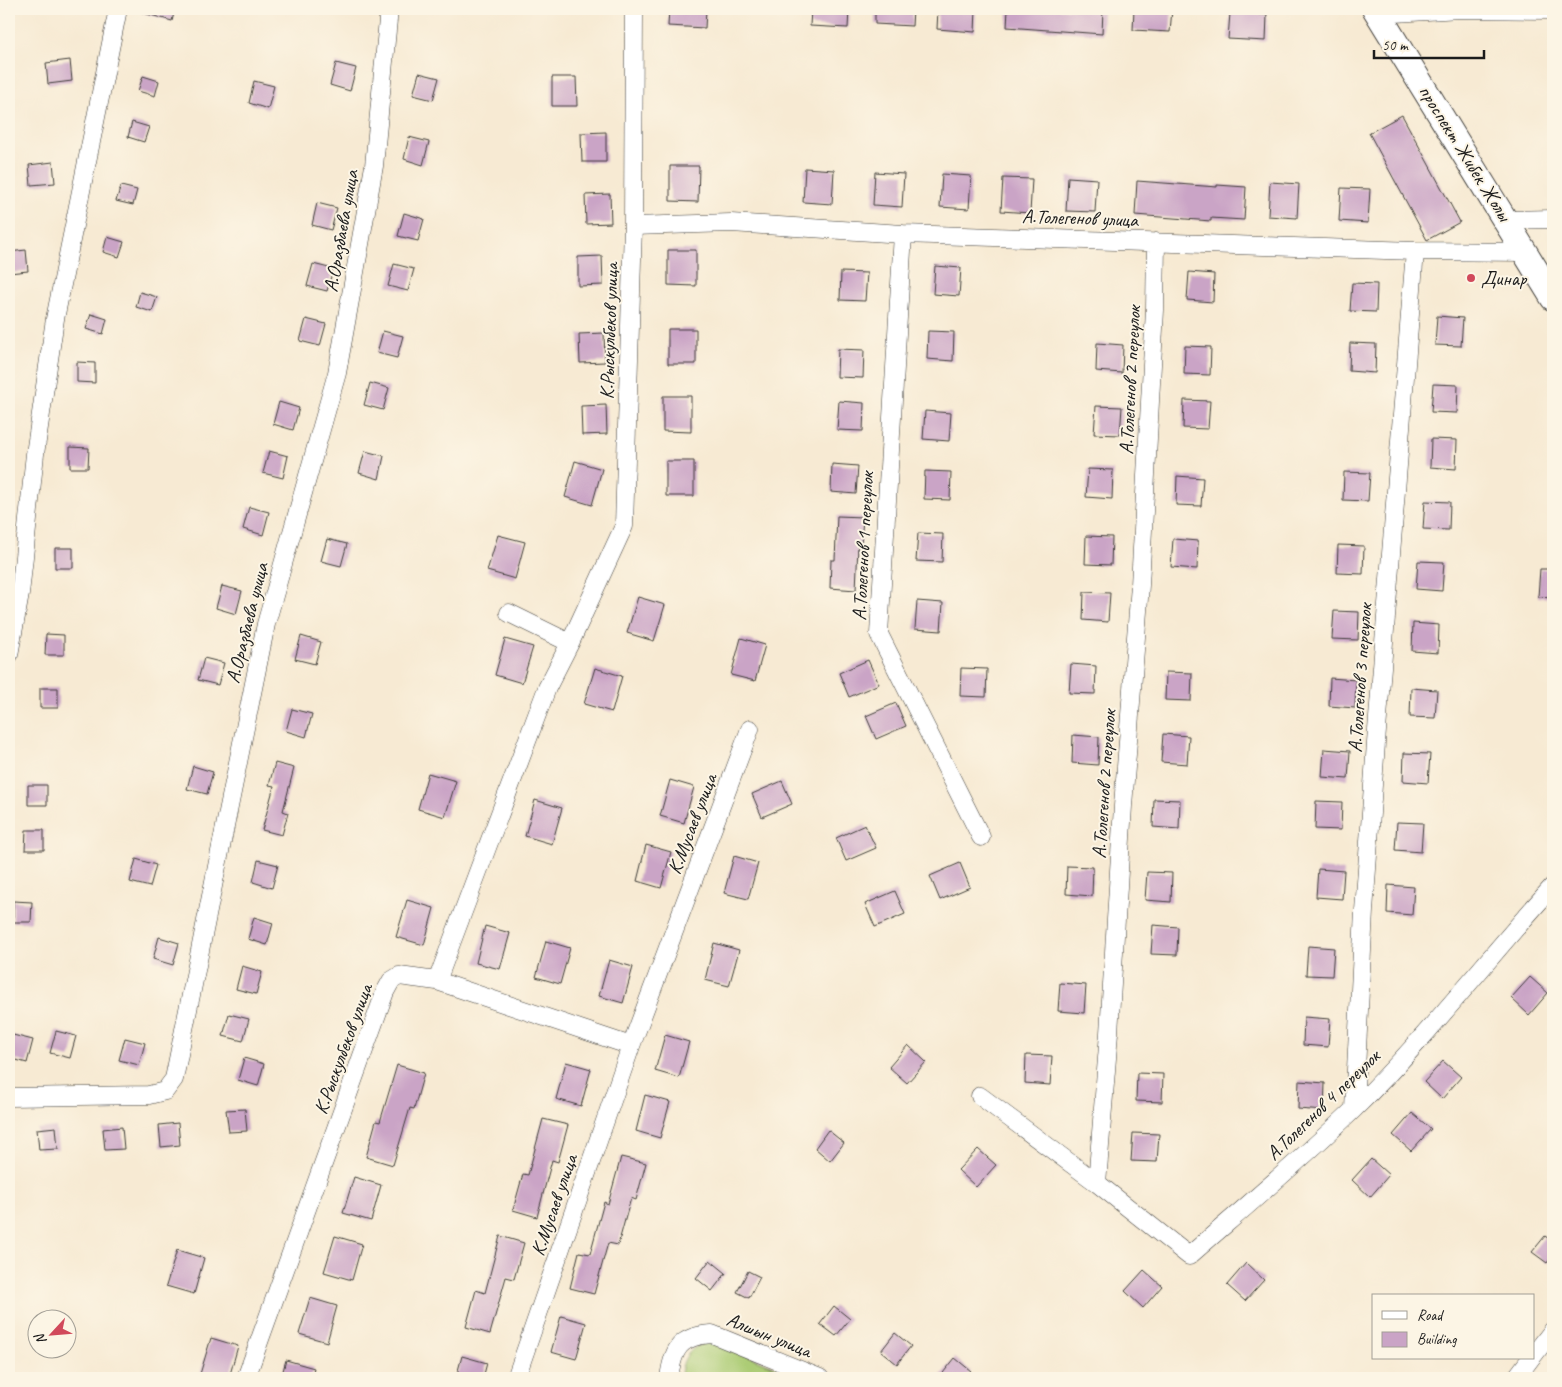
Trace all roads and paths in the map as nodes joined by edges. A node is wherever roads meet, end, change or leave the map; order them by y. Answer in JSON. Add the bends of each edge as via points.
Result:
{"nodes":[{"id":1,"x":118,"y":9,"type":"edge"},
{"id":2,"x":389,"y":9,"type":"edge"},
{"id":3,"x":634,"y":9,"type":"edge"},
{"id":4,"x":1553,"y":10,"type":"edge"},
{"id":5,"x":1377,"y":11,"type":"edge"},
{"id":6,"x":1553,"y":218,"type":"edge"},
{"id":7,"x":1506,"y":220,"type":"junction"},
{"id":8,"x":633,"y":226,"type":"junction"},
{"id":9,"x":903,"y":234,"type":"junction"},
{"id":10,"x":1156,"y":242,"type":"junction"},
{"id":11,"x":1415,"y":251,"type":"junction"},
{"id":12,"x":1525,"y":252,"type":"junction"},
{"id":13,"x":1553,"y":298,"type":"edge"},
{"id":14,"x":14,"y":594,"type":"edge"},
{"id":15,"x":509,"y":613,"type":"dead end"},
{"id":16,"x":570,"y":642,"type":"junction"},
{"id":17,"x":9,"y":655,"type":"edge"},
{"id":18,"x":750,"y":729,"type":"dead end"},
{"id":19,"x":981,"y":837,"type":"dead end"},
{"id":20,"x":1553,"y":886,"type":"edge"},
{"id":21,"x":437,"y":981,"type":"junction"},
{"id":22,"x":631,"y":1046,"type":"junction"},
{"id":23,"x":980,"y":1096,"type":"dead end"},
{"id":24,"x":9,"y":1097,"type":"edge"},
{"id":25,"x":1354,"y":1109,"type":"junction"},
{"id":26,"x":1096,"y":1183,"type":"junction"},
{"id":27,"x":1553,"y":1330,"type":"edge"},
{"id":28,"x":1534,"y":1354,"type":"edge"},
{"id":29,"x":1530,"y":1360,"type":"edge"},
{"id":30,"x":246,"y":1378,"type":"edge"},
{"id":31,"x":516,"y":1378,"type":"edge"},
{"id":32,"x":669,"y":1378,"type":"edge"},
{"id":33,"x":820,"y":1378,"type":"edge"},
{"id":34,"x":1516,"y":1378,"type":"edge"}],
"edges":[{"from":1,"to":14,"type":"street","via":[[55,320]]},
{"from":2,"to":24,"type":"street","name":"А.Оразбаева улица","via":[[374,166],[337,373],[266,624],[174,1079],[165,1091],[149,1095]]},
{"from":3,"to":8,"type":"street","name":"К.Рыскулбеков улица"},
{"from":4,"to":5,"type":"street"},
{"from":5,"to":7,"type":"main road","name":"проспект Жибек Жолы"},
{"from":6,"to":7,"type":"street"},
{"from":7,"to":12,"type":"main road","name":"проспект Жибек Жолы"},
{"from":8,"to":9,"type":"street","name":"А.Толегенов улица","via":[[731,223]]},
{"from":8,"to":16,"type":"street","name":"К.Рыскулбеков улица","via":[[624,526]]},
{"from":9,"to":10,"type":"street","name":"А.Толегенов улица"},
{"from":9,"to":19,"type":"street","name":"А.Толегенов 1 переулок","via":[[879,634]]},
{"from":10,"to":11,"type":"street","name":"А.Толегенов улица"},
{"from":10,"to":26,"type":"street","name":"А.Толегенов 2 переулок","via":[[1140,585]]},
{"from":11,"to":12,"type":"street","name":"А.Толегенов улица"},
{"from":11,"to":25,"type":"street","name":"А.Толегенов 3 переулок","via":[[1364,911]]},
{"from":12,"to":13,"type":"main road","name":"проспект Жибек Жолы"},
{"from":14,"to":17,"type":"street"},
{"from":15,"to":16,"type":"street"},
{"from":16,"to":21,"type":"street","name":"К.Рыскулбеков улица","via":[[547,688]]},
{"from":18,"to":22,"type":"street","name":"К.Мусаев улица"},
{"from":20,"to":25,"type":"street","name":"А.Толегенов 4 переулок","via":[[1419,1040]]},
{"from":21,"to":22,"type":"street"},
{"from":21,"to":30,"type":"street","name":"К.Рыскулбеков улица","via":[[399,976],[391,981],[385,992]]},
{"from":22,"to":31,"type":"street","name":"К.Мусаев улица"},
{"from":23,"to":26,"type":"street"},
{"from":25,"to":26,"type":"street","name":"А.Толегенов 4 переулок","via":[[1189,1256]]},
{"from":27,"to":28,"type":"street"},
{"from":29,"to":34,"type":"street"},
{"from":32,"to":33,"type":"street","name":"Алшын улица","via":[[672,1358],[681,1344],[696,1335],[712,1334]]}]}
